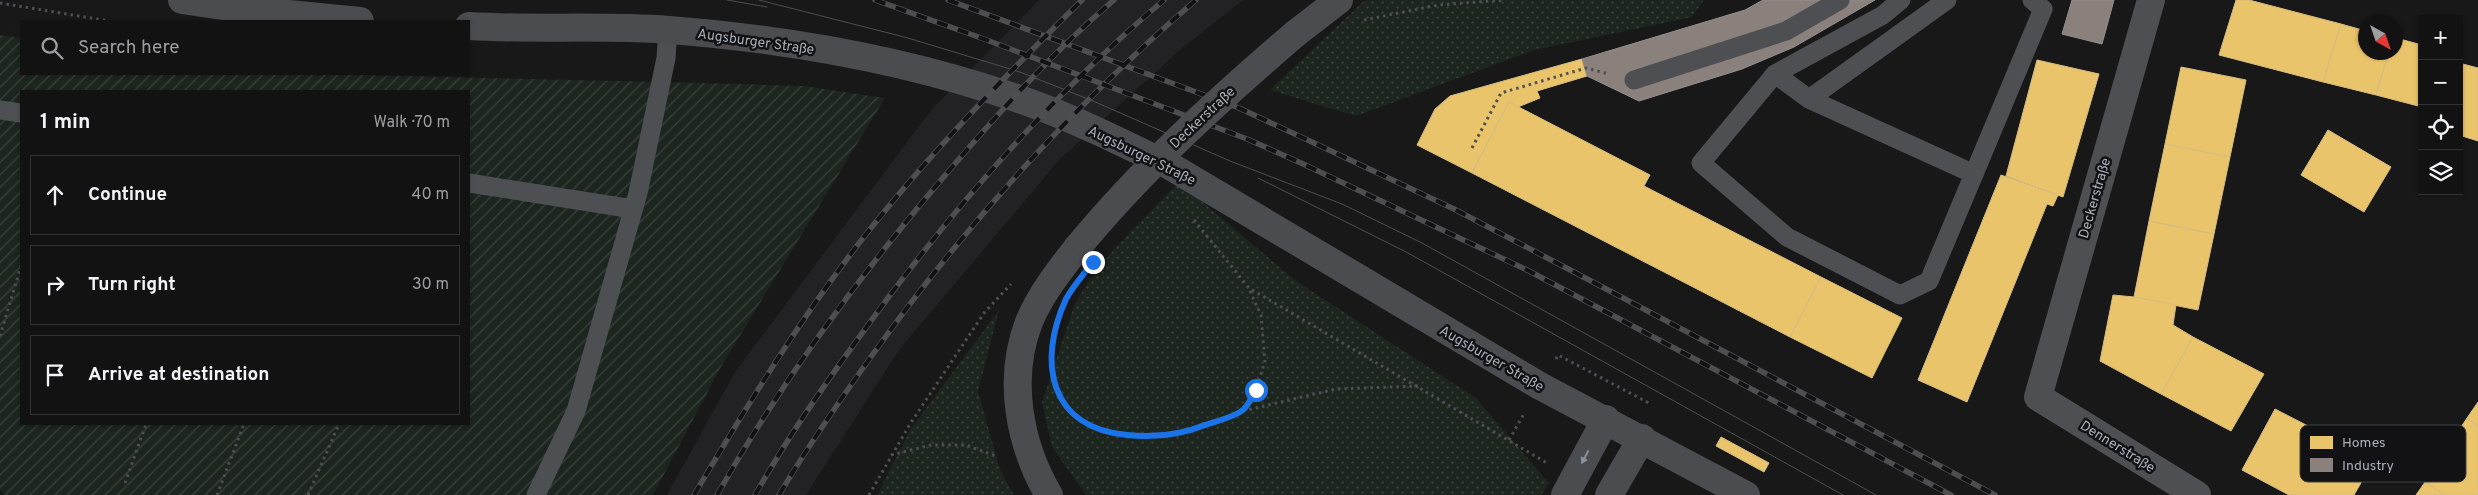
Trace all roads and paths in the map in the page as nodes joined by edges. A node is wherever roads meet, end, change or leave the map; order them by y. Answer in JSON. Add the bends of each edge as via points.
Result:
{"nodes":[{"id":1,"x":182,"y":0,"type":"edge"},
{"id":2,"x":1338,"y":0,"type":"edge"},
{"id":3,"x":1504,"y":0,"type":"edge"},
{"id":4,"x":1840,"y":0,"type":"edge"},
{"id":5,"x":1901,"y":0,"type":"edge"},
{"id":6,"x":1947,"y":0,"type":"edge"},
{"id":7,"x":2032,"y":0,"type":"edge"},
{"id":8,"x":2151,"y":0,"type":"edge"},
{"id":9,"x":0,"y":3,"type":"edge"},
{"id":10,"x":103,"y":20,"type":"edge"},
{"id":11,"x":350,"y":20,"type":"edge"},
{"id":12,"x":1363,"y":20,"type":"dead end"},
{"id":13,"x":470,"y":26,"type":"edge"},
{"id":14,"x":668,"y":30,"type":"junction"},
{"id":15,"x":1775,"y":74,"type":"junction"},
{"id":16,"x":1634,"y":80,"type":"joint"},
{"id":17,"x":1809,"y":99,"type":"junction"},
{"id":18,"x":0,"y":110,"type":"edge"},
{"id":19,"x":20,"y":113,"type":"edge"},
{"id":20,"x":1472,"y":148,"type":"dead end"},
{"id":21,"x":1974,"y":174,"type":"junction"},
{"id":22,"x":470,"y":183,"type":"edge"},
{"id":23,"x":633,"y":209,"type":"junction"},
{"id":24,"x":1188,"y":214,"type":"dead end"},
{"id":25,"x":20,"y":269,"type":"edge"},
{"id":26,"x":1015,"y":278,"type":"dead end"},
{"id":27,"x":1249,"y":288,"type":"junction"},
{"id":28,"x":0,"y":336,"type":"edge"},
{"id":29,"x":1053,"y":365,"type":"dead end"},
{"id":30,"x":1418,"y":386,"type":"junction"},
{"id":31,"x":2038,"y":396,"type":"joint"},
{"id":32,"x":1243,"y":411,"type":"junction"},
{"id":33,"x":1606,"y":418,"type":"junction"},
{"id":34,"x":146,"y":425,"type":"edge"},
{"id":35,"x":244,"y":425,"type":"edge"},
{"id":36,"x":339,"y":425,"type":"edge"},
{"id":37,"x":1642,"y":438,"type":"junction"},
{"id":38,"x":891,"y":455,"type":"junction"},
{"id":39,"x":1031,"y":458,"type":"junction"},
{"id":40,"x":125,"y":483,"type":"dead end"},
{"id":41,"x":1569,"y":487,"type":"edge"},
{"id":42,"x":1742,"y":493,"type":"edge"},
{"id":43,"x":218,"y":495,"type":"edge"},
{"id":44,"x":308,"y":495,"type":"edge"},
{"id":45,"x":536,"y":495,"type":"edge"},
{"id":46,"x":870,"y":495,"type":"edge"},
{"id":47,"x":1049,"y":495,"type":"edge"},
{"id":48,"x":1609,"y":495,"type":"edge"},
{"id":49,"x":1710,"y":495,"type":"edge"},
{"id":50,"x":2197,"y":495,"type":"edge"}],
"edges":[{"from":1,"to":11,"type":"main road"},
{"from":2,"to":39,"type":"main road","name":"Deckerstraße","bridge":true,"via":[[1188,128],[1076,248],[1043,294],[1029,321],[1018,372],[1022,428]]},
{"from":3,"to":12,"type":"path","via":[[1438,5]]},
{"from":4,"to":16,"type":"lane","via":[[1786,31]]},
{"from":5,"to":15,"type":"lane","via":[[1883,15]]},
{"from":6,"to":17,"type":"lane"},
{"from":7,"to":21,"type":"lane","via":[[2043,9]]},
{"from":8,"to":31,"type":"street","name":"Deckerstraße"},
{"from":9,"to":10,"type":"path"},
{"from":13,"to":14,"type":"main road","name":"Augsburger Straße"},
{"from":14,"to":23,"type":"lane","via":[[666,58]]},
{"from":14,"to":33,"type":"main road","name":"Augsburger Straße","via":[[767,40],[880,61],[1026,101],[1170,166],[1540,386]]},
{"from":15,"to":17,"type":"lane"},
{"from":15,"to":21,"type":"lane","via":[[1701,163],[1787,237],[1900,295],[1928,281]]},
{"from":16,"to":20,"type":"path","via":[[1586,68],[1501,94]]},
{"from":17,"to":21,"type":"lane"},
{"from":18,"to":19,"type":"lane"},
{"from":22,"to":23,"type":"lane"},
{"from":23,"to":45,"type":"lane","via":[[576,411]]},
{"from":24,"to":27,"type":"path"},
{"from":25,"to":28,"type":"path"},
{"from":26,"to":38,"type":"path","via":[[984,313]]},
{"from":27,"to":30,"type":"path"},
{"from":27,"to":32,"type":"path","via":[[1261,315],[1265,361],[1256,390]]},
{"from":29,"to":32,"type":"path","via":[[1058,396],[1070,413],[1092,427],[1113,434],[1148,437],[1186,432]]},
{"from":30,"to":32,"type":"path","via":[[1336,389]]},
{"from":30,"to":41,"type":"path"},
{"from":31,"to":50,"type":"street","name":"Dennerstraße"},
{"from":33,"to":37,"type":"main road","name":"Augsburger Straße"},
{"from":33,"to":41,"type":"main road","one_way":true},
{"from":34,"to":40,"type":"path"},
{"from":35,"to":43,"type":"path"},
{"from":36,"to":44,"type":"path"},
{"from":37,"to":42,"type":"main road","name":"Augsburger Straße"},
{"from":37,"to":48,"type":"main road"},
{"from":38,"to":39,"type":"path","via":[[931,446],[966,445],[1005,460]]},
{"from":38,"to":46,"type":"path"},
{"from":39,"to":47,"type":"main road","name":"Deckerstraße"},
{"from":42,"to":49,"type":"main road"}]}
